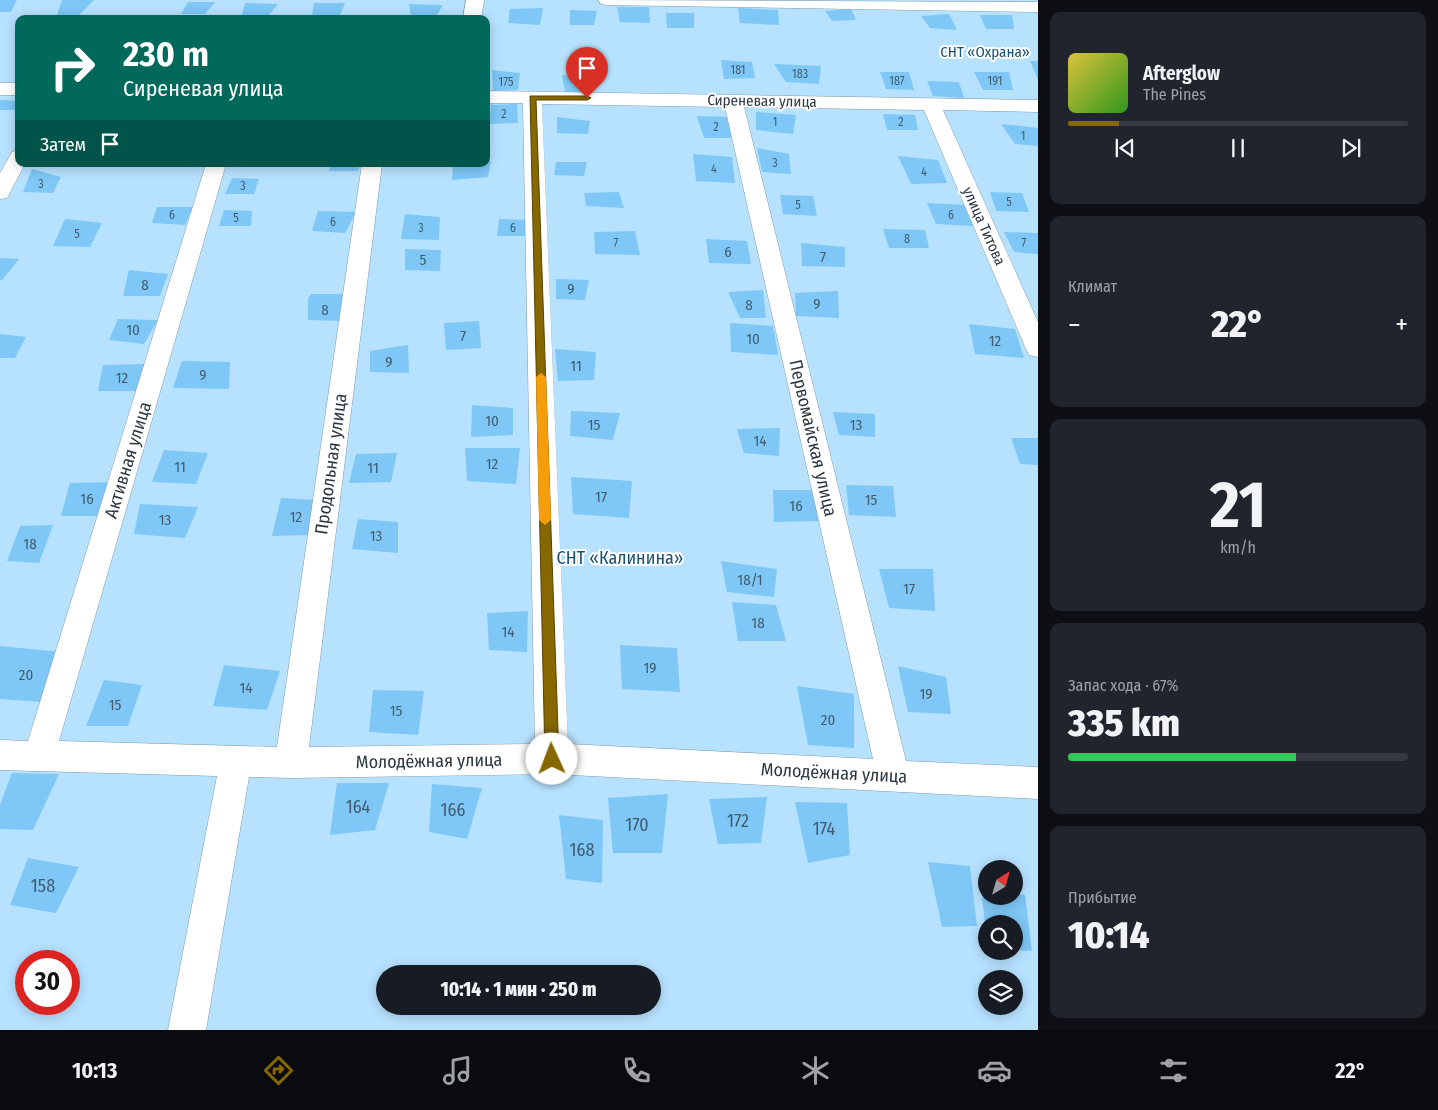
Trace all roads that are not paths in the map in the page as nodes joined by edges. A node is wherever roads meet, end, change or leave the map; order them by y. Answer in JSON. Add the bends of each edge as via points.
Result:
{"nodes":[{"id":1,"x":475,"y":0,"type":"edge"},
{"id":2,"x":607,"y":0,"type":"edge"},
{"id":3,"x":1038,"y":7,"type":"edge"},
{"id":4,"x":473,"y":15,"type":"edge"},
{"id":5,"x":0,"y":88,"type":"edge"},
{"id":6,"x":15,"y":89,"type":"edge"},
{"id":7,"x":490,"y":97,"type":"edge"},
{"id":8,"x":532,"y":97,"type":"junction"},
{"id":9,"x":733,"y":100,"type":"junction"},
{"id":10,"x":931,"y":104,"type":"junction"},
{"id":11,"x":1038,"y":106,"type":"edge"},
{"id":12,"x":15,"y":164,"type":"edge"},
{"id":13,"x":215,"y":167,"type":"edge"},
{"id":14,"x":372,"y":167,"type":"edge"},
{"id":15,"x":0,"y":193,"type":"edge"},
{"id":16,"x":1038,"y":349,"type":"edge"},
{"id":17,"x":0,"y":755,"type":"edge"},
{"id":18,"x":39,"y":756,"type":"junction"},
{"id":19,"x":552,"y":759,"type":"junction"},
{"id":20,"x":236,"y":761,"type":"junction"},
{"id":21,"x":291,"y":763,"type":"junction"},
{"id":22,"x":893,"y":776,"type":"junction"},
{"id":23,"x":1038,"y":783,"type":"edge"},
{"id":24,"x":187,"y":1030,"type":"edge"}],
"edges":[{"from":1,"to":4,"type":"street"},
{"from":2,"to":3,"type":"street"},
{"from":5,"to":6,"type":"street"},
{"from":7,"to":8,"type":"street","name":"Сиреневая улица"},
{"from":8,"to":9,"type":"street","name":"Сиреневая улица"},
{"from":8,"to":19,"type":"street"},
{"from":9,"to":10,"type":"street","name":"Сиреневая улица"},
{"from":9,"to":22,"type":"street","name":"Первомайская улица"},
{"from":10,"to":11,"type":"street","name":"Сиреневая улица"},
{"from":10,"to":16,"type":"street","name":"улица Титова"},
{"from":12,"to":15,"type":"street"},
{"from":13,"to":18,"type":"street","name":"Активная улица"},
{"from":14,"to":21,"type":"street","name":"Продольная улица"},
{"from":17,"to":18,"type":"street","name":"Молодёжная улица"},
{"from":18,"to":20,"type":"street","name":"Молодёжная улица"},
{"from":19,"to":21,"type":"street","name":"Молодёжная улица"},
{"from":19,"to":22,"type":"street","name":"Молодёжная улица"},
{"from":20,"to":21,"type":"street","name":"Молодёжная улица"},
{"from":20,"to":24,"type":"street"},
{"from":22,"to":23,"type":"street","name":"Молодёжная улица"}]}
